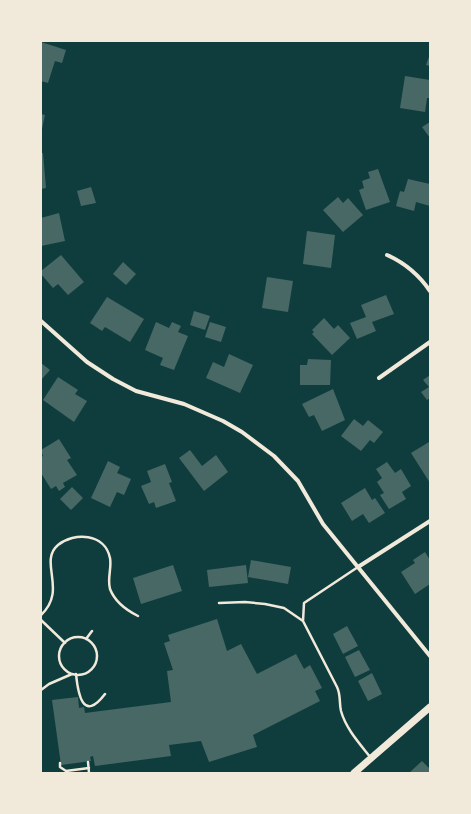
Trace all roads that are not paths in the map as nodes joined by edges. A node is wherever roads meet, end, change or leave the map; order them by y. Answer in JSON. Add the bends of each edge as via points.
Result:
{"nodes":[{"id":1,"x":387,"y":254,"type":"dead end"},
{"id":2,"x":430,"y":291,"type":"edge"},
{"id":3,"x":41,"y":321,"type":"edge"},
{"id":4,"x":430,"y":342,"type":"edge"},
{"id":5,"x":379,"y":378,"type":"dead end"},
{"id":6,"x":430,"y":521,"type":"edge"},
{"id":7,"x":358,"y":567,"type":"junction"},
{"id":8,"x":218,"y":603,"type":"dead end"},
{"id":9,"x":303,"y":621,"type":"junction"},
{"id":10,"x":430,"y":656,"type":"edge"},
{"id":11,"x":430,"y":707,"type":"edge"},
{"id":12,"x":371,"y":759,"type":"junction"},
{"id":13,"x":354,"y":773,"type":"edge"}],
"edges":[{"from":1,"to":2,"type":"street","via":[[401,261],[421,278]]},
{"from":3,"to":7,"type":"street","via":[[82,358],[113,379],[136,391],[200,410],[259,444],[298,481],[323,524]]},
{"from":4,"to":5,"type":"street"},
{"from":6,"to":7,"type":"street"},
{"from":7,"to":9,"type":"lane","via":[[304,603]]},
{"from":7,"to":10,"type":"street"},
{"from":8,"to":9,"type":"lane","via":[[245,602],[284,608]]},
{"from":9,"to":12,"type":"lane","via":[[338,687],[341,710],[350,731]]},
{"from":11,"to":12,"type":"street"},
{"from":12,"to":13,"type":"street"}]}
